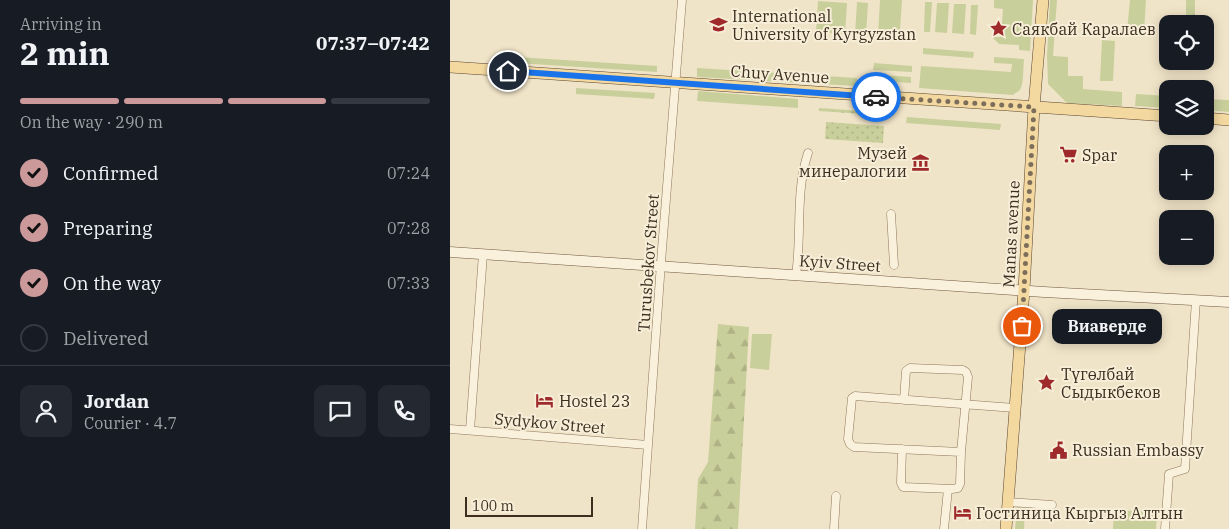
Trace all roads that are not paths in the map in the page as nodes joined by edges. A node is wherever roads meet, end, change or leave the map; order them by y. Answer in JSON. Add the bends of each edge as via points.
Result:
{"nodes":[{"id":1,"x":682,"y":0,"type":"edge"},
{"id":2,"x":1043,"y":0,"type":"edge"},
{"id":3,"x":450,"y":67,"type":"edge"},
{"id":4,"x":676,"y":83,"type":"junction"},
{"id":5,"x":1034,"y":107,"type":"junction"},
{"id":6,"x":1159,"y":115,"type":"edge"},
{"id":7,"x":1214,"y":119,"type":"edge"},
{"id":8,"x":1229,"y":120,"type":"edge"},
{"id":9,"x":808,"y":153,"type":"dead end"},
{"id":10,"x":891,"y":214,"type":"dead end"},
{"id":11,"x":450,"y":252,"type":"edge"},
{"id":12,"x":484,"y":254,"type":"junction"},
{"id":13,"x":894,"y":265,"type":"dead end"},
{"id":14,"x":660,"y":266,"type":"junction"},
{"id":15,"x":796,"y":275,"type":"junction"},
{"id":16,"x":1024,"y":290,"type":"junction"},
{"id":17,"x":1196,"y":300,"type":"junction"},
{"id":18,"x":1229,"y":302,"type":"edge"},
{"id":19,"x":904,"y":400,"type":"junction"},
{"id":20,"x":965,"y":404,"type":"junction"},
{"id":21,"x":1015,"y":408,"type":"junction"},
{"id":22,"x":450,"y":429,"type":"edge"},
{"id":23,"x":470,"y":430,"type":"junction"},
{"id":24,"x":648,"y":444,"type":"junction"},
{"id":25,"x":902,"y":449,"type":"junction"},
{"id":26,"x":961,"y":452,"type":"junction"},
{"id":27,"x":948,"y":489,"type":"junction"},
{"id":28,"x":836,"y":496,"type":"dead end"},
{"id":29,"x":1008,"y":502,"type":"junction"},
{"id":30,"x":1052,"y":505,"type":"dead end"},
{"id":31,"x":642,"y":529,"type":"edge"},
{"id":32,"x":834,"y":529,"type":"edge"},
{"id":33,"x":944,"y":529,"type":"edge"},
{"id":34,"x":1006,"y":529,"type":"edge"},
{"id":35,"x":1165,"y":529,"type":"edge"}],
"edges":[{"from":1,"to":4,"type":"street","name":"Turusbekov Street"},
{"from":2,"to":5,"type":"main road","name":"Manas avenue"},
{"from":3,"to":4,"type":"main road","name":"Chuy Avenue"},
{"from":4,"to":5,"type":"main road","name":"Chuy Avenue"},
{"from":4,"to":14,"type":"street","name":"Turusbekov Street"},
{"from":5,"to":6,"type":"main road","name":"Chuy Avenue"},
{"from":5,"to":16,"type":"main road","name":"Manas avenue"},
{"from":7,"to":8,"type":"main road"},
{"from":9,"to":15,"type":"street","via":[[802,177]]},
{"from":10,"to":13,"type":"street"},
{"from":11,"to":12,"type":"main road","name":"Kyiv Street"},
{"from":12,"to":14,"type":"main road","name":"Kyiv Street"},
{"from":12,"to":23,"type":"street"},
{"from":14,"to":15,"type":"main road","name":"Kyiv Street"},
{"from":14,"to":24,"type":"street","name":"Turusbekov Street"},
{"from":15,"to":16,"type":"main road","name":"Kyiv Street"},
{"from":16,"to":17,"type":"main road","name":"Kyiv Street"},
{"from":16,"to":21,"type":"main road","name":"Manas avenue"},
{"from":17,"to":18,"type":"main road","name":"Kyiv Street"},
{"from":17,"to":35,"type":"street","via":[[1185,469],[1169,474]]},
{"from":19,"to":20,"type":"street"},
{"from":19,"to":20,"type":"street","via":[[906,371],[910,368],[963,370],[968,377]]},
{"from":19,"to":25,"type":"street","via":[[852,398],[848,439],[854,447]]},
{"from":20,"to":21,"type":"street"},
{"from":20,"to":26,"type":"street"},
{"from":21,"to":29,"type":"main road","name":"Manas avenue"},
{"from":22,"to":23,"type":"street","name":"Sydykov Street"},
{"from":23,"to":24,"type":"street","name":"Sydykov Street"},
{"from":24,"to":31,"type":"street","name":"Turusbekov Street"},
{"from":25,"to":26,"type":"street"},
{"from":25,"to":27,"type":"street","via":[[900,483],[903,487]]},
{"from":26,"to":27,"type":"street","via":[[960,484],[958,488]]},
{"from":27,"to":33,"type":"street"},
{"from":28,"to":32,"type":"street"},
{"from":29,"to":30,"type":"street"},
{"from":29,"to":34,"type":"main road","name":"Manas avenue"}]}
